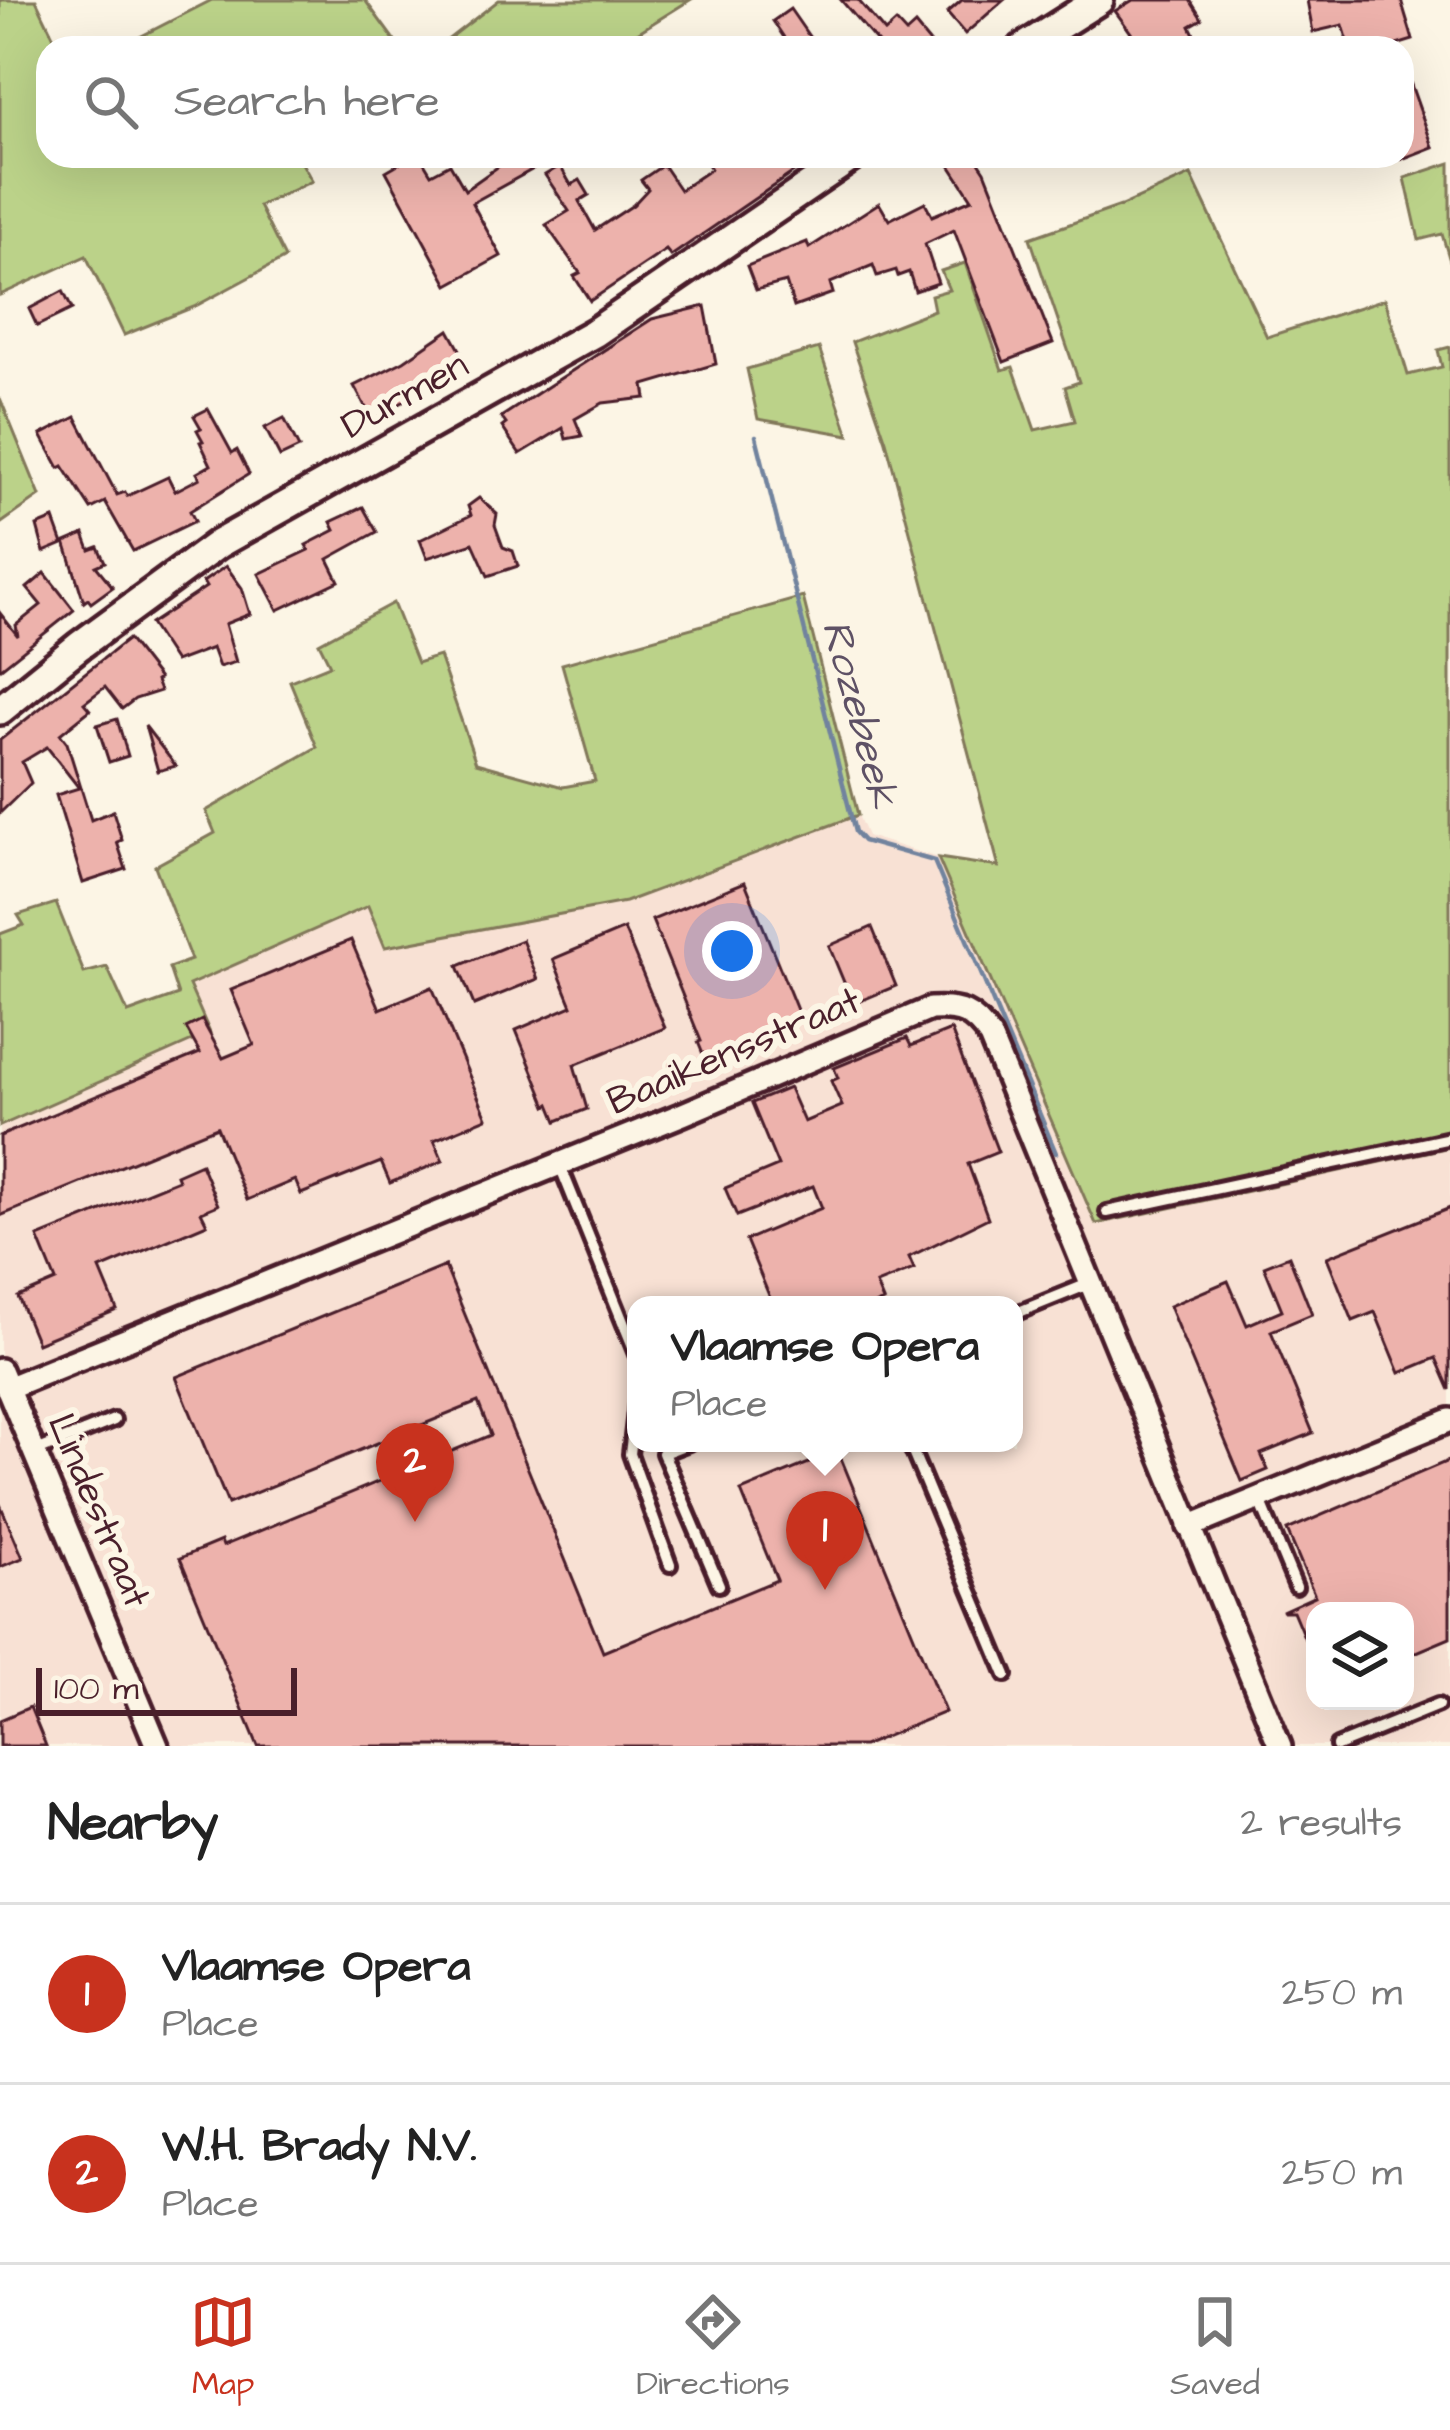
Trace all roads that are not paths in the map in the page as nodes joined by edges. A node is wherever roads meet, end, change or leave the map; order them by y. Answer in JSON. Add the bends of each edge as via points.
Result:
{"nodes":[{"id":1,"x":1099,"y":0,"type":"edge"},
{"id":2,"x":1042,"y":36,"type":"edge"},
{"id":3,"x":836,"y":168,"type":"edge"},
{"id":4,"x":0,"y":710,"type":"edge"},
{"id":5,"x":1450,"y":1138,"type":"edge"},
{"id":6,"x":559,"y":1163,"type":"junction"},
{"id":7,"x":1107,"y":1212,"type":"dead end"},
{"id":8,"x":1091,"y":1283,"type":"junction"},
{"id":9,"x":1023,"y":1309,"type":"edge"},
{"id":10,"x":627,"y":1332,"type":"edge"},
{"id":11,"x":4,"y":1379,"type":"edge"},
{"id":12,"x":114,"y":1420,"type":"dead end"},
{"id":13,"x":1450,"y":1420,"type":"edge"},
{"id":14,"x":34,"y":1452,"type":"junction"},
{"id":15,"x":630,"y":1452,"type":"edge"},
{"id":16,"x":666,"y":1452,"type":"edge"},
{"id":17,"x":914,"y":1452,"type":"edge"},
{"id":18,"x":1259,"y":1498,"type":"junction"},
{"id":19,"x":1189,"y":1527,"type":"junction"},
{"id":20,"x":670,"y":1564,"type":"dead end"},
{"id":21,"x":719,"y":1585,"type":"dead end"},
{"id":22,"x":1296,"y":1587,"type":"dead end"},
{"id":23,"x":1006,"y":1675,"type":"dead end"},
{"id":24,"x":1438,"y":1705,"type":"dead end"},
{"id":25,"x":153,"y":1745,"type":"edge"},
{"id":26,"x":1280,"y":1746,"type":"edge"},
{"id":27,"x":1337,"y":1746,"type":"edge"}],
"edges":[{"from":1,"to":2,"type":"street"},
{"from":3,"to":4,"type":"street","name":"Durmen","via":[[594,334],[218,544]]},
{"from":5,"to":7,"type":"lane"},
{"from":6,"to":8,"type":"street","name":"Baaikensstraat","via":[[930,1009],[954,1007],[976,1016],[990,1036]]},
{"from":6,"to":10,"type":"lane"},
{"from":6,"to":11,"type":"street","name":"Baaikensstraat"},
{"from":8,"to":9,"type":"lane"},
{"from":8,"to":19,"type":"street","name":"Baaikensstraat"},
{"from":11,"to":14,"type":"street","name":"Lindestraat"},
{"from":12,"to":14,"type":"lane"},
{"from":13,"to":18,"type":"street"},
{"from":14,"to":25,"type":"street","name":"Lindestraat"},
{"from":15,"to":20,"type":"lane"},
{"from":16,"to":21,"type":"lane"},
{"from":17,"to":23,"type":"lane"},
{"from":18,"to":19,"type":"street"},
{"from":18,"to":22,"type":"lane"},
{"from":19,"to":26,"type":"street","name":"Baaikensstraat"},
{"from":24,"to":27,"type":"lane"}]}
